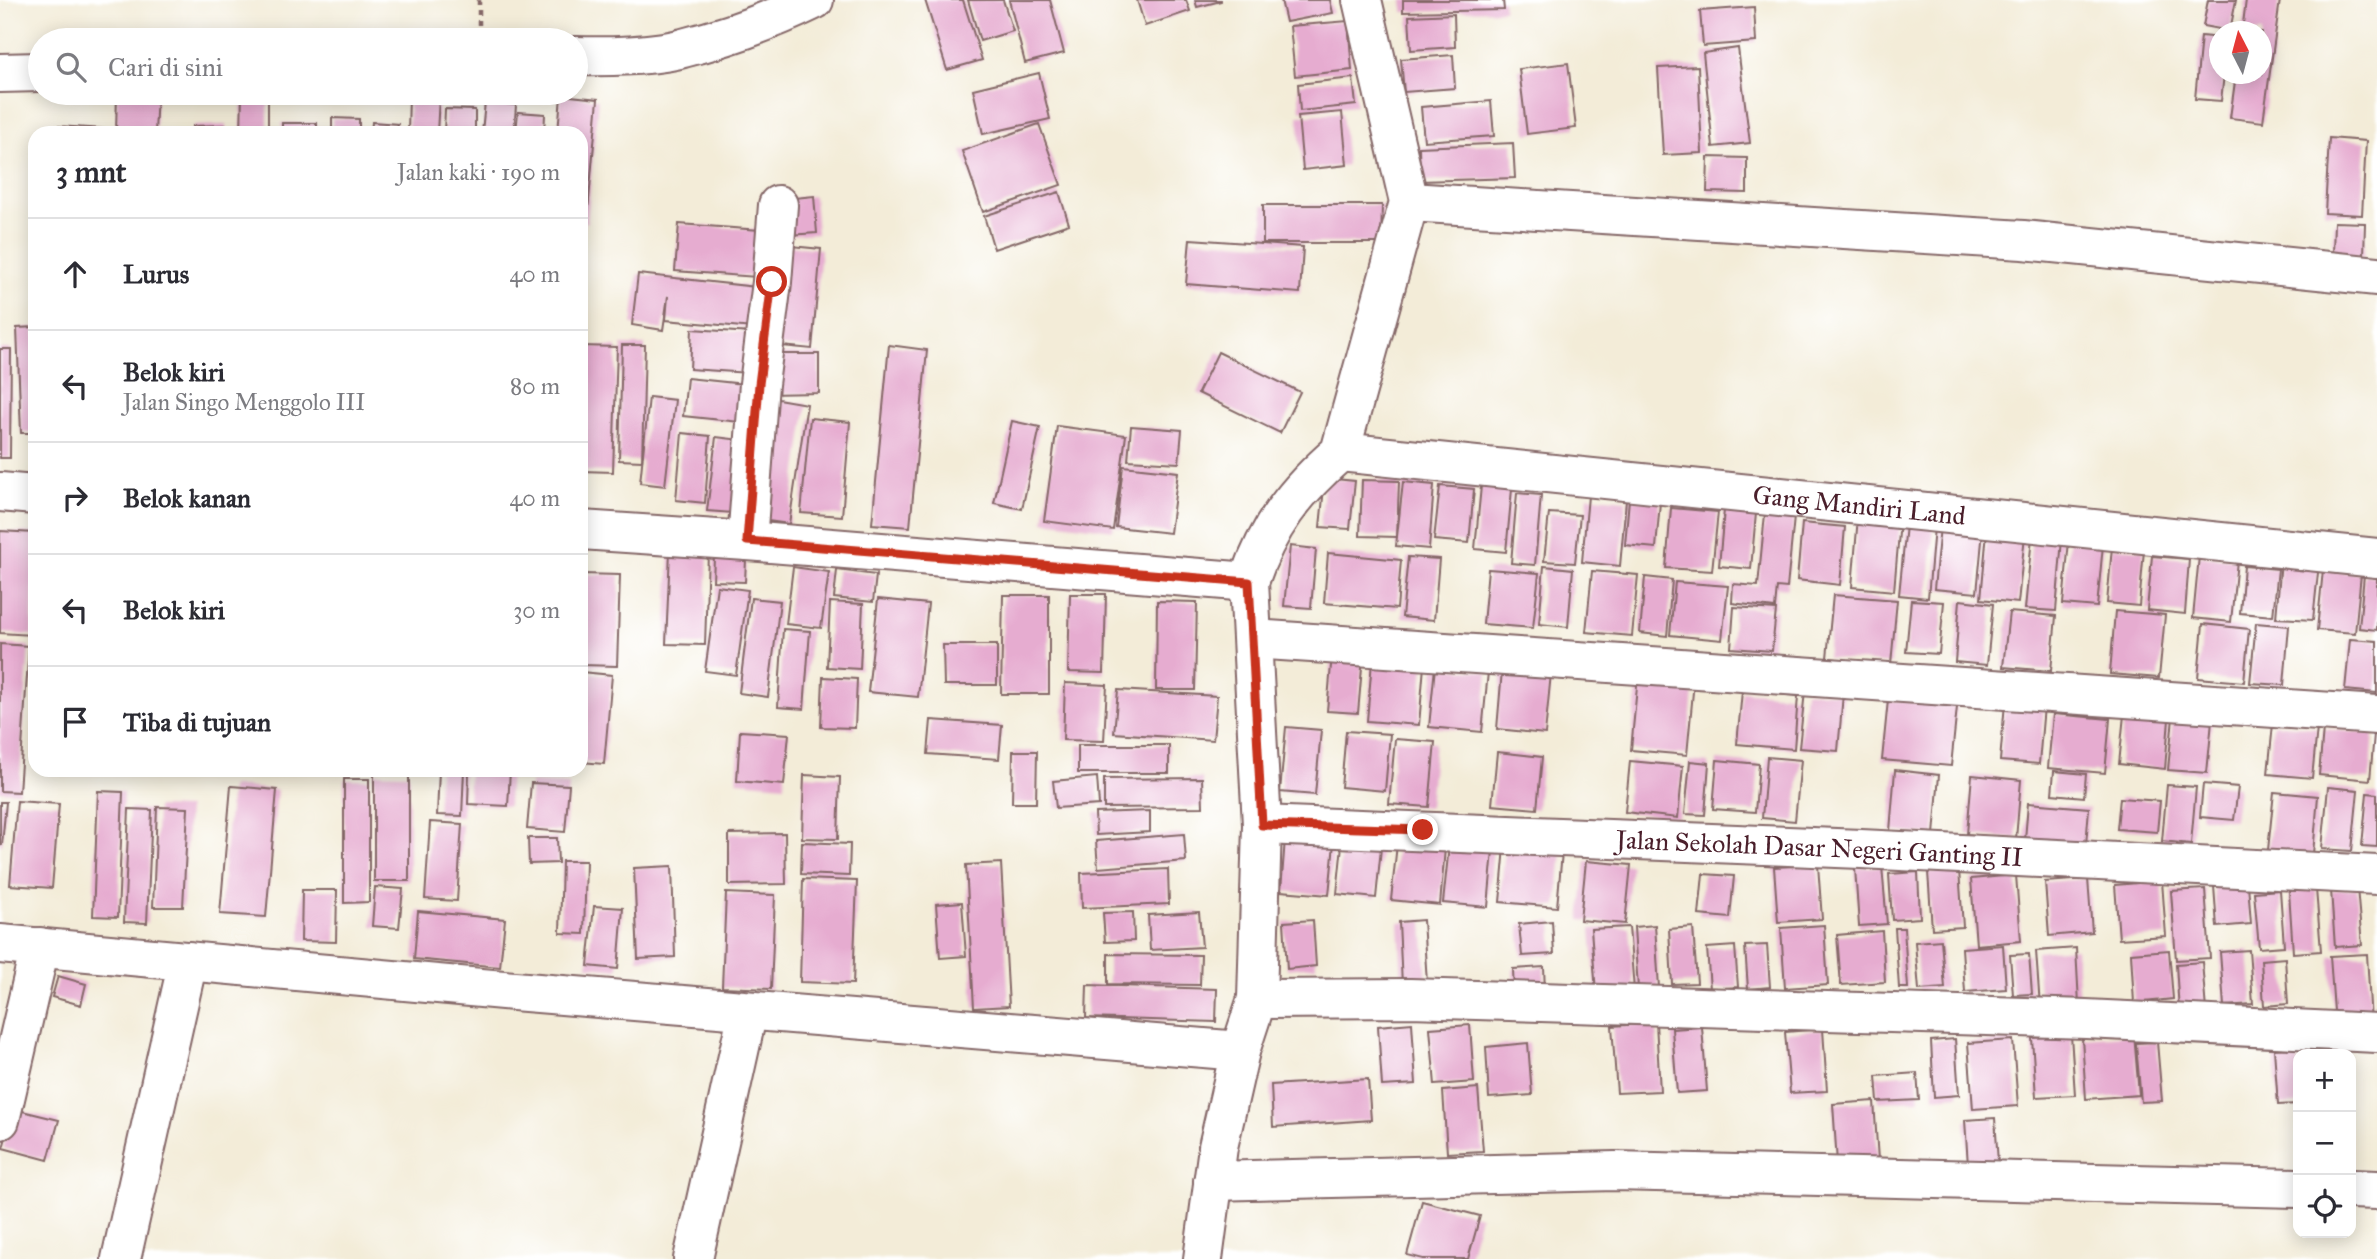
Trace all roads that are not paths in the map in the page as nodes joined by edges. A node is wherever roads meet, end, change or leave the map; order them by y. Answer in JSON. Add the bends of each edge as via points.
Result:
{"nodes":[{"id":1,"x":814,"y":0,"type":"edge"},
{"id":2,"x":1363,"y":0,"type":"edge"},
{"id":3,"x":588,"y":56,"type":"edge"},
{"id":4,"x":28,"y":73,"type":"edge"},
{"id":5,"x":0,"y":74,"type":"edge"},
{"id":6,"x":1409,"y":202,"type":"junction"},
{"id":7,"x":778,"y":205,"type":"dead end"},
{"id":8,"x":2377,"y":276,"type":"edge"},
{"id":9,"x":1340,"y":452,"type":"junction"},
{"id":10,"x":0,"y":492,"type":"edge"},
{"id":11,"x":28,"y":494,"type":"edge"},
{"id":12,"x":588,"y":530,"type":"edge"},
{"id":13,"x":747,"y":541,"type":"junction"},
{"id":14,"x":2377,"y":558,"type":"edge"},
{"id":15,"x":1249,"y":582,"type":"junction"},
{"id":16,"x":1253,"y":639,"type":"junction"},
{"id":17,"x":2377,"y":715,"type":"edge"},
{"id":18,"x":1262,"y":825,"type":"junction"},
{"id":19,"x":2377,"y":875,"type":"edge"},
{"id":20,"x":0,"y":944,"type":"edge"},
{"id":21,"x":40,"y":947,"type":"junction"},
{"id":22,"x":188,"y":961,"type":"junction"},
{"id":23,"x":1257,"y":999,"type":"junction"},
{"id":24,"x":748,"y":1010,"type":"junction"},
{"id":25,"x":2377,"y":1033,"type":"edge"},
{"id":26,"x":1240,"y":1051,"type":"junction"},
{"id":27,"x":0,"y":1120,"type":"edge"},
{"id":28,"x":1213,"y":1181,"type":"junction"},
{"id":29,"x":2293,"y":1188,"type":"edge"},
{"id":30,"x":2356,"y":1189,"type":"edge"},
{"id":31,"x":2377,"y":1190,"type":"edge"},
{"id":32,"x":121,"y":1259,"type":"edge"},
{"id":33,"x":693,"y":1259,"type":"edge"},
{"id":34,"x":1203,"y":1259,"type":"edge"}],
"edges":[{"from":1,"to":3,"type":"street","via":[[681,49]]},
{"from":2,"to":6,"type":"street"},
{"from":4,"to":5,"type":"street"},
{"from":6,"to":8,"type":"street","via":[[2023,240]]},
{"from":6,"to":9,"type":"street"},
{"from":7,"to":13,"type":"street"},
{"from":9,"to":14,"type":"street","name":"Gang Mandiri Land"},
{"from":9,"to":15,"type":"street","via":[[1279,515],[1259,551]]},
{"from":10,"to":11,"type":"street"},
{"from":12,"to":13,"type":"street"},
{"from":13,"to":15,"type":"street"},
{"from":15,"to":16,"type":"street"},
{"from":16,"to":17,"type":"street"},
{"from":16,"to":18,"type":"street"},
{"from":18,"to":19,"type":"street","name":"Jalan Sekolah Dasar Negeri Ganting II"},
{"from":18,"to":23,"type":"street"},
{"from":20,"to":21,"type":"street"},
{"from":21,"to":22,"type":"street"},
{"from":21,"to":27,"type":"street"},
{"from":22,"to":24,"type":"street"},
{"from":22,"to":32,"type":"street"},
{"from":23,"to":25,"type":"street","via":[[1410,998],[2072,1018]]},
{"from":23,"to":26,"type":"street"},
{"from":24,"to":26,"type":"street"},
{"from":24,"to":33,"type":"street"},
{"from":26,"to":28,"type":"street"},
{"from":28,"to":29,"type":"street","via":[[1615,1171]]},
{"from":28,"to":34,"type":"street"},
{"from":30,"to":31,"type":"street"}]}
